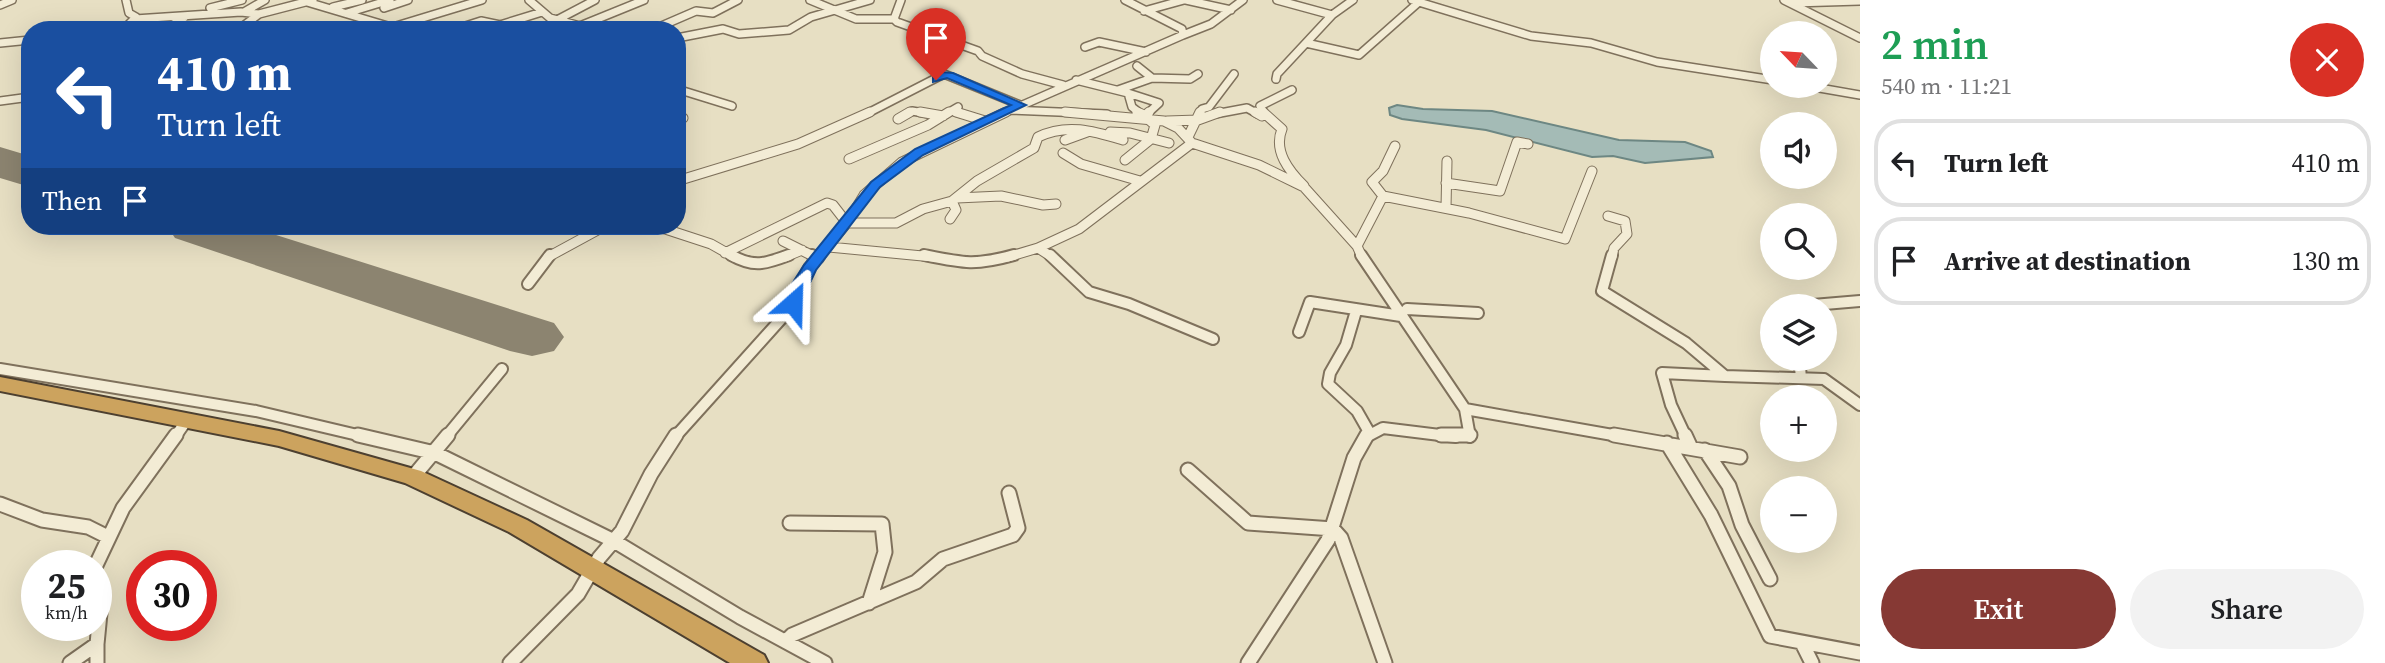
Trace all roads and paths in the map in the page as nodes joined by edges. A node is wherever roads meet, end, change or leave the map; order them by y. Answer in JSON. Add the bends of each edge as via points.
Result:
{"nodes":[{"id":1,"x":12,"y":0,"type":"edge"},
{"id":2,"x":126,"y":0,"type":"edge"},
{"id":3,"x":242,"y":0,"type":"edge"},
{"id":4,"x":265,"y":0,"type":"edge"},
{"id":5,"x":362,"y":0,"type":"edge"},
{"id":6,"x":390,"y":0,"type":"edge"},
{"id":7,"x":408,"y":0,"type":"edge"},
{"id":8,"x":482,"y":0,"type":"edge"},
{"id":9,"x":529,"y":0,"type":"edge"},
{"id":10,"x":595,"y":0,"type":"edge"},
{"id":11,"x":643,"y":0,"type":"edge"},
{"id":12,"x":738,"y":0,"type":"edge"},
{"id":13,"x":810,"y":0,"type":"edge"},
{"id":14,"x":870,"y":0,"type":"edge"},
{"id":15,"x":901,"y":0,"type":"edge"},
{"id":16,"x":1125,"y":0,"type":"edge"},
{"id":17,"x":1185,"y":0,"type":"edge"},
{"id":18,"x":1243,"y":0,"type":"edge"},
{"id":19,"x":1278,"y":0,"type":"edge"},
{"id":20,"x":1353,"y":0,"type":"edge"},
{"id":21,"x":310,"y":1,"type":"edge"},
{"id":22,"x":1288,"y":1,"type":"edge"},
{"id":23,"x":1415,"y":1,"type":"edge"},
{"id":24,"x":1860,"y":1,"type":"edge"},
{"id":25,"x":1787,"y":2,"type":"edge"},
{"id":26,"x":0,"y":5,"type":"edge"},
{"id":27,"x":333,"y":7,"type":"junction"},
{"id":28,"x":210,"y":8,"type":"dead end"},
{"id":29,"x":837,"y":10,"type":"junction"},
{"id":30,"x":1231,"y":10,"type":"junction"},
{"id":31,"x":1144,"y":11,"type":"junction"},
{"id":32,"x":244,"y":12,"type":"junction"},
{"id":33,"x":375,"y":12,"type":"dead end"},
{"id":34,"x":542,"y":12,"type":"junction"},
{"id":35,"x":259,"y":14,"type":"junction"},
{"id":36,"x":344,"y":14,"type":"junction"},
{"id":37,"x":1332,"y":15,"type":"junction"},
{"id":38,"x":186,"y":17,"type":"junction"},
{"id":39,"x":135,"y":19,"type":"junction"},
{"id":40,"x":554,"y":19,"type":"junction"},
{"id":41,"x":894,"y":19,"type":"junction"},
{"id":42,"x":132,"y":21,"type":"edge"},
{"id":43,"x":179,"y":21,"type":"edge"},
{"id":44,"x":249,"y":21,"type":"edge"},
{"id":45,"x":369,"y":21,"type":"edge"},
{"id":46,"x":411,"y":21,"type":"edge"},
{"id":47,"x":513,"y":21,"type":"edge"},
{"id":48,"x":551,"y":21,"type":"edge"},
{"id":49,"x":561,"y":21,"type":"edge"},
{"id":50,"x":592,"y":21,"type":"edge"},
{"id":51,"x":673,"y":21,"type":"edge"},
{"id":52,"x":1183,"y":35,"type":"junction"},
{"id":53,"x":686,"y":36,"type":"edge"},
{"id":54,"x":1860,"y":38,"type":"edge"},
{"id":55,"x":21,"y":40,"type":"edge"},
{"id":56,"x":1306,"y":43,"type":"junction"},
{"id":57,"x":0,"y":44,"type":"edge"},
{"id":58,"x":1085,"y":47,"type":"dead end"},
{"id":59,"x":1146,"y":52,"type":"junction"},
{"id":60,"x":1137,"y":66,"type":"dead end"},
{"id":61,"x":1198,"y":74,"type":"dead end"},
{"id":62,"x":1234,"y":74,"type":"dead end"},
{"id":63,"x":1152,"y":78,"type":"junction"},
{"id":64,"x":1760,"y":78,"type":"edge"},
{"id":65,"x":1276,"y":79,"type":"dead end"},
{"id":66,"x":1076,"y":80,"type":"junction"},
{"id":67,"x":1063,"y":85,"type":"junction"},
{"id":68,"x":1118,"y":90,"type":"junction"},
{"id":69,"x":1292,"y":90,"type":"dead end"},
{"id":70,"x":1838,"y":91,"type":"edge"},
{"id":71,"x":686,"y":92,"type":"edge"},
{"id":72,"x":1128,"y":93,"type":"junction"},
{"id":73,"x":1860,"y":94,"type":"edge"},
{"id":74,"x":21,"y":98,"type":"edge"},
{"id":75,"x":0,"y":101,"type":"edge"},
{"id":76,"x":1129,"y":104,"type":"junction"},
{"id":77,"x":1020,"y":105,"type":"junction"},
{"id":78,"x":732,"y":106,"type":"dead end"},
{"id":79,"x":1010,"y":110,"type":"junction"},
{"id":80,"x":943,"y":116,"type":"junction"},
{"id":81,"x":1135,"y":117,"type":"junction"},
{"id":82,"x":898,"y":119,"type":"dead end"},
{"id":83,"x":1146,"y":119,"type":"junction"},
{"id":84,"x":1198,"y":120,"type":"junction"},
{"id":85,"x":985,"y":121,"type":"junction"},
{"id":86,"x":1164,"y":121,"type":"junction"},
{"id":87,"x":1276,"y":123,"type":"junction"},
{"id":88,"x":1096,"y":131,"type":"junction"},
{"id":89,"x":1187,"y":138,"type":"junction"},
{"id":90,"x":1151,"y":139,"type":"junction"},
{"id":91,"x":1065,"y":140,"type":"dead end"},
{"id":92,"x":1123,"y":141,"type":"dead end"},
{"id":93,"x":1169,"y":143,"type":"dead end"},
{"id":94,"x":1528,"y":144,"type":"dead end"},
{"id":95,"x":1395,"y":146,"type":"dead end"},
{"id":96,"x":1063,"y":153,"type":"dead end"},
{"id":97,"x":849,"y":159,"type":"dead end"},
{"id":98,"x":1125,"y":160,"type":"dead end"},
{"id":99,"x":1447,"y":161,"type":"dead end"},
{"id":100,"x":1592,"y":171,"type":"dead end"},
{"id":101,"x":686,"y":178,"type":"edge"},
{"id":102,"x":1140,"y":181,"type":"junction"},
{"id":103,"x":1446,"y":183,"type":"junction"},
{"id":104,"x":1304,"y":187,"type":"junction"},
{"id":105,"x":1383,"y":196,"type":"junction"},
{"id":106,"x":955,"y":200,"type":"junction"},
{"id":107,"x":1056,"y":204,"type":"dead end"},
{"id":108,"x":1446,"y":208,"type":"junction"},
{"id":109,"x":1608,"y":216,"type":"dead end"},
{"id":110,"x":950,"y":219,"type":"dead end"},
{"id":111,"x":847,"y":223,"type":"junction"},
{"id":112,"x":587,"y":235,"type":"edge"},
{"id":113,"x":684,"y":235,"type":"edge"},
{"id":114,"x":783,"y":242,"type":"dead end"},
{"id":115,"x":1357,"y":246,"type":"junction"},
{"id":116,"x":829,"y":247,"type":"junction"},
{"id":117,"x":1038,"y":248,"type":"junction"},
{"id":118,"x":802,"y":250,"type":"junction"},
{"id":119,"x":725,"y":253,"type":"junction"},
{"id":120,"x":818,"y":258,"type":"junction"},
{"id":121,"x":528,"y":284,"type":"dead end"},
{"id":122,"x":1860,"y":301,"type":"edge"},
{"id":123,"x":1837,"y":303,"type":"edge"},
{"id":124,"x":1356,"y":311,"type":"junction"},
{"id":125,"x":1401,"y":312,"type":"junction"},
{"id":126,"x":1478,"y":313,"type":"dead end"},
{"id":127,"x":1300,"y":332,"type":"dead end"},
{"id":128,"x":1213,"y":339,"type":"dead end"},
{"id":129,"x":0,"y":369,"type":"edge"},
{"id":130,"x":502,"y":369,"type":"dead end"},
{"id":131,"x":1800,"y":371,"type":"edge"},
{"id":132,"x":1725,"y":376,"type":"junction"},
{"id":133,"x":1801,"y":377,"type":"junction"},
{"id":134,"x":0,"y":384,"type":"edge"},
{"id":135,"x":1860,"y":405,"type":"edge"},
{"id":136,"x":1465,"y":408,"type":"junction"},
{"id":137,"x":187,"y":420,"type":"junction"},
{"id":138,"x":1368,"y":432,"type":"junction"},
{"id":139,"x":1667,"y":443,"type":"junction"},
{"id":140,"x":1698,"y":449,"type":"junction"},
{"id":141,"x":435,"y":453,"type":"junction"},
{"id":142,"x":1740,"y":457,"type":"dead end"},
{"id":143,"x":1188,"y":470,"type":"dead end"},
{"id":144,"x":413,"y":477,"type":"junction"},
{"id":145,"x":1009,"y":493,"type":"dead end"},
{"id":146,"x":0,"y":504,"type":"edge"},
{"id":147,"x":790,"y":523,"type":"dead end"},
{"id":148,"x":1334,"y":529,"type":"junction"},
{"id":149,"x":107,"y":536,"type":"junction"},
{"id":150,"x":614,"y":541,"type":"junction"},
{"id":151,"x":102,"y":550,"type":"edge"},
{"id":152,"x":594,"y":571,"type":"junction"},
{"id":153,"x":1770,"y":579,"type":"dead end"},
{"id":154,"x":869,"y":603,"type":"junction"},
{"id":155,"x":97,"y":641,"type":"edge"},
{"id":156,"x":786,"y":641,"type":"junction"},
{"id":157,"x":1802,"y":643,"type":"junction"},
{"id":158,"x":97,"y":644,"type":"junction"},
{"id":159,"x":1860,"y":653,"type":"edge"},
{"id":160,"x":70,"y":663,"type":"edge"},
{"id":161,"x":97,"y":663,"type":"edge"},
{"id":162,"x":510,"y":663,"type":"edge"},
{"id":163,"x":754,"y":663,"type":"edge"},
{"id":164,"x":825,"y":663,"type":"edge"},
{"id":165,"x":1248,"y":663,"type":"edge"},
{"id":166,"x":1385,"y":663,"type":"edge"},
{"id":167,"x":1812,"y":663,"type":"edge"}],
"edges":[{"from":1,"to":26,"type":"street"},
{"from":2,"to":39,"type":"street"},
{"from":3,"to":28,"type":"street"},
{"from":4,"to":32,"type":"street"},
{"from":5,"to":27,"type":"street"},
{"from":6,"to":36,"type":"street"},
{"from":7,"to":33,"type":"street"},
{"from":8,"to":46,"type":"street"},
{"from":9,"to":34,"type":"street"},
{"from":10,"to":40,"type":"street"},
{"from":11,"to":50,"type":"street"},
{"from":12,"to":51,"type":"street","via":[[713,13],[696,11]]},
{"from":13,"to":29,"type":"street"},
{"from":14,"to":29,"type":"street"},
{"from":15,"to":41,"type":"street"},
{"from":16,"to":31,"type":"street"},
{"from":17,"to":30,"type":"street"},
{"from":17,"to":31,"type":"street"},
{"from":18,"to":30,"type":"street"},
{"from":19,"to":22,"type":"street"},
{"from":20,"to":37,"type":"street"},
{"from":21,"to":27,"type":"street"},
{"from":21,"to":35,"type":"street"},
{"from":22,"to":37,"type":"street"},
{"from":23,"to":56,"type":"street","via":[[1359,55]]},
{"from":23,"to":64,"type":"street","via":[[1531,36],[1591,43],[1657,62]]},
{"from":24,"to":25,"type":"street"},
{"from":25,"to":54,"type":"street"},
{"from":27,"to":36,"type":"street","via":[[331,10]]},
{"from":29,"to":41,"type":"street","via":[[858,19]]},
{"from":29,"to":53,"type":"street","via":[[789,30],[739,34],[723,29]]},
{"from":30,"to":52,"type":"street"},
{"from":31,"to":52,"type":"street","via":[[1178,27]]},
{"from":32,"to":35,"type":"street"},
{"from":32,"to":38,"type":"street"},
{"from":34,"to":40,"type":"street"},
{"from":34,"to":47,"type":"street"},
{"from":35,"to":44,"type":"street"},
{"from":36,"to":45,"type":"street"},
{"from":37,"to":56,"type":"street"},
{"from":38,"to":39,"type":"street"},
{"from":38,"to":43,"type":"street"},
{"from":39,"to":42,"type":"street"},
{"from":40,"to":48,"type":"street"},
{"from":40,"to":49,"type":"street"},
{"from":41,"to":67,"type":"street","via":[[978,51],[1021,74]]},
{"from":52,"to":59,"type":"street"},
{"from":55,"to":57,"type":"street"},
{"from":56,"to":65,"type":"street"},
{"from":58,"to":59,"type":"street","via":[[1099,42]]},
{"from":59,"to":66,"type":"street"},
{"from":60,"to":63,"type":"street"},
{"from":61,"to":63,"type":"street","via":[[1190,79]]},
{"from":62,"to":84,"type":"street","via":[[1209,107],[1202,109]]},
{"from":63,"to":68,"type":"street"},
{"from":66,"to":67,"type":"street"},
{"from":66,"to":68,"type":"street"},
{"from":67,"to":77,"type":"street"},
{"from":68,"to":72,"type":"street"},
{"from":69,"to":87,"type":"street","via":[[1260,106]]},
{"from":70,"to":73,"type":"street"},
{"from":71,"to":78,"type":"street"},
{"from":72,"to":76,"type":"street"},
{"from":72,"to":83,"type":"street","via":[[1159,103]]},
{"from":74,"to":75,"type":"street"},
{"from":76,"to":81,"type":"street","via":[[1122,110]]},
{"from":76,"to":83,"type":"street"},
{"from":77,"to":79,"type":"street"},
{"from":77,"to":101,"type":"street","via":[[944,74],[843,126]]},
{"from":79,"to":81,"type":"street"},
{"from":79,"to":85,"type":"street"},
{"from":80,"to":82,"type":"street","via":[[912,111]]},
{"from":80,"to":85,"type":"street","via":[[955,109]]},
{"from":80,"to":97,"type":"street"},
{"from":81,"to":83,"type":"street"},
{"from":83,"to":86,"type":"street"},
{"from":83,"to":90,"type":"street","via":[[1155,125]]},
{"from":84,"to":86,"type":"street"},
{"from":84,"to":87,"type":"street","via":[[1251,108]]},
{"from":84,"to":89,"type":"street"},
{"from":85,"to":111,"type":"street","via":[[902,162],[864,195]]},
{"from":86,"to":89,"type":"street"},
{"from":87,"to":104,"type":"street","via":[[1282,129],[1278,144],[1284,160]]},
{"from":88,"to":90,"type":"street"},
{"from":88,"to":91,"type":"street"},
{"from":88,"to":92,"type":"street"},
{"from":88,"to":106,"type":"street","via":[[1064,127],[1047,132],[1038,137],[1034,148],[977,181]]},
{"from":89,"to":90,"type":"street"},
{"from":89,"to":102,"type":"street","via":[[1182,148]]},
{"from":89,"to":104,"type":"street"},
{"from":90,"to":93,"type":"street"},
{"from":90,"to":98,"type":"street"},
{"from":94,"to":103,"type":"street","via":[[1517,142],[1500,191]]},
{"from":95,"to":105,"type":"street","via":[[1383,172],[1372,182]]},
{"from":96,"to":102,"type":"street","via":[[1081,164]]},
{"from":99,"to":103,"type":"street"},
{"from":100,"to":108,"type":"street","via":[[1565,239]]},
{"from":102,"to":117,"type":"street","via":[[1092,220]]},
{"from":103,"to":108,"type":"street"},
{"from":104,"to":115,"type":"street"},
{"from":105,"to":108,"type":"street"},
{"from":105,"to":115,"type":"street"},
{"from":106,"to":107,"type":"street","via":[[1002,196]]},
{"from":106,"to":110,"type":"street","via":[[956,210]]},
{"from":106,"to":111,"type":"street","via":[[896,223]]},
{"from":109,"to":132,"type":"street","via":[[1625,221],[1627,234],[1614,248],[1602,291],[1686,343]]},
{"from":111,"to":116,"type":"street"},
{"from":111,"to":119,"type":"street","via":[[834,205],[827,203]]},
{"from":112,"to":121,"type":"street","via":[[551,253]]},
{"from":113,"to":119,"type":"street"},
{"from":114,"to":118,"type":"street"},
{"from":115,"to":125,"type":"street"},
{"from":116,"to":117,"type":"street","via":[[920,254],[967,264]]},
{"from":116,"to":120,"type":"street"},
{"from":117,"to":128,"type":"street","via":[[1058,260],[1076,284],[1089,292]]},
{"from":118,"to":119,"type":"street","via":[[759,264],[747,264]]},
{"from":118,"to":120,"type":"street"},
{"from":120,"to":150,"type":"street","via":[[782,318],[683,425]]},
{"from":122,"to":123,"type":"street"},
{"from":124,"to":125,"type":"street"},
{"from":124,"to":127,"type":"street","via":[[1310,303]]},
{"from":124,"to":138,"type":"street","via":[[1328,384],[1357,411]]},
{"from":125,"to":126,"type":"street"},
{"from":125,"to":136,"type":"street"},
{"from":129,"to":141,"type":"street","via":[[256,411]]},
{"from":130,"to":141,"type":"street"},
{"from":131,"to":133,"type":"street"},
{"from":132,"to":133,"type":"street"},
{"from":132,"to":140,"type":"street","via":[[1662,373],[1671,405]]},
{"from":133,"to":135,"type":"street","via":[[1830,380]]},
{"from":134,"to":137,"type":"highway"},
{"from":136,"to":138,"type":"street","via":[[1470,437],[1399,429]]},
{"from":136,"to":139,"type":"street"},
{"from":137,"to":144,"type":"highway","via":[[344,455]]},
{"from":137,"to":149,"type":"street","via":[[130,496]]},
{"from":138,"to":148,"type":"street","via":[[1352,459]]},
{"from":139,"to":140,"type":"street"},
{"from":139,"to":157,"type":"street","via":[[1711,515],[1770,636]]},
{"from":140,"to":142,"type":"street"},
{"from":140,"to":153,"type":"street","via":[[1729,486],[1742,525]]},
{"from":141,"to":144,"type":"street"},
{"from":141,"to":150,"type":"street"},
{"from":143,"to":148,"type":"street","via":[[1248,523]]},
{"from":144,"to":152,"type":"highway","via":[[486,510]]},
{"from":145,"to":154,"type":"street","via":[[1017,532],[943,559],[916,582]]},
{"from":146,"to":149,"type":"street"},
{"from":147,"to":154,"type":"street","via":[[881,524],[886,537],[881,575]]},
{"from":148,"to":165,"type":"street"},
{"from":148,"to":166,"type":"street"},
{"from":149,"to":151,"type":"street"},
{"from":150,"to":152,"type":"street"},
{"from":150,"to":156,"type":"street"},
{"from":152,"to":162,"type":"street","via":[[575,598]]},
{"from":152,"to":163,"type":"highway"},
{"from":154,"to":156,"type":"street"},
{"from":155,"to":158,"type":"street"},
{"from":156,"to":164,"type":"street"},
{"from":157,"to":159,"type":"street"},
{"from":157,"to":167,"type":"street"},
{"from":158,"to":160,"type":"street"},
{"from":158,"to":161,"type":"street"}]}
